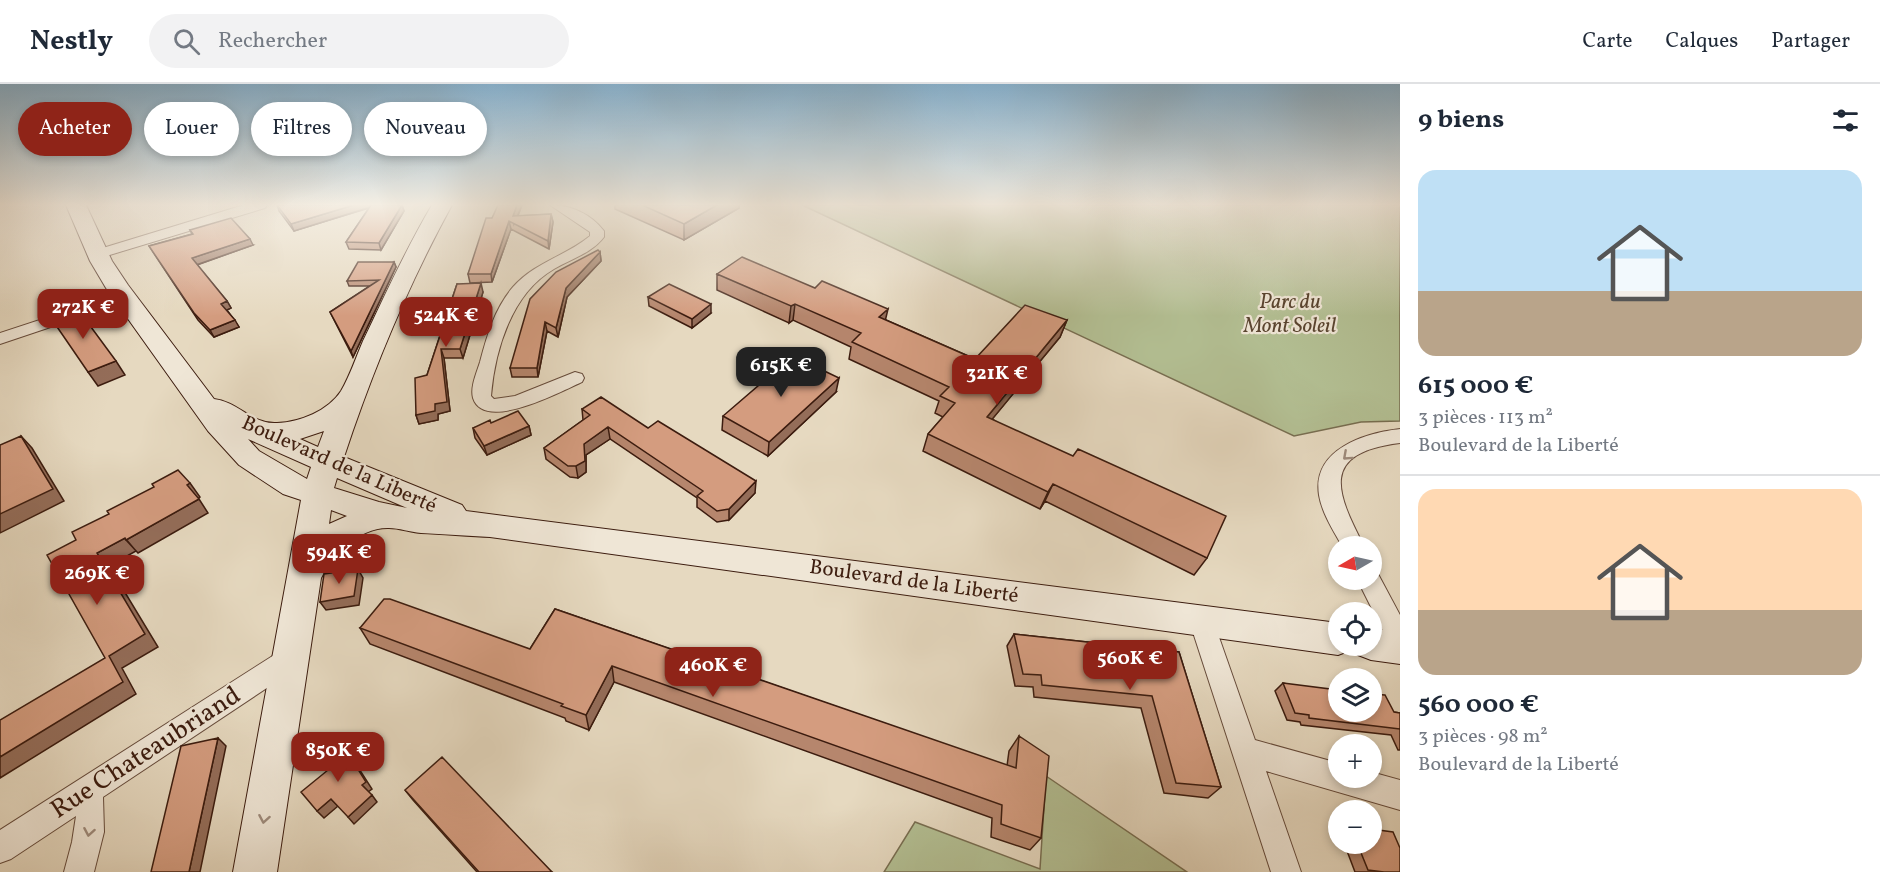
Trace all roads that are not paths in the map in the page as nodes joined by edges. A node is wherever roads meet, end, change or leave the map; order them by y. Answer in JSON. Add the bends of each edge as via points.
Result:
{"nodes":[{"id":1,"x":93,"y":242,"type":"edge"},
{"id":2,"x":138,"y":242,"type":"edge"},
{"id":3,"x":422,"y":242,"type":"edge"},
{"id":4,"x":589,"y":242,"type":"edge"},
{"id":5,"x":98,"y":254,"type":"junction"},
{"id":6,"x":125,"y":297,"type":"junction"},
{"id":7,"x":0,"y":339,"type":"edge"},
{"id":8,"x":575,"y":378,"type":"dead end"},
{"id":9,"x":351,"y":397,"type":"junction"},
{"id":10,"x":243,"y":436,"type":"junction"},
{"id":11,"x":1400,"y":436,"type":"edge"},
{"id":12,"x":323,"y":453,"type":"junction"},
{"id":13,"x":330,"y":498,"type":"junction"},
{"id":14,"x":452,"y":514,"type":"junction"},
{"id":15,"x":388,"y":516,"type":"junction"},
{"id":16,"x":490,"y":525,"type":"junction"},
{"id":17,"x":1348,"y":536,"type":"edge"},
{"id":18,"x":303,"y":580,"type":"junction"},
{"id":19,"x":1375,"y":590,"type":"edge"},
{"id":20,"x":1201,"y":620,"type":"junction"},
{"id":21,"x":1328,"y":638,"type":"edge"},
{"id":22,"x":1400,"y":639,"type":"edge"},
{"id":23,"x":1382,"y":646,"type":"edge"},
{"id":24,"x":1400,"y":648,"type":"edge"},
{"id":25,"x":291,"y":658,"type":"junction"},
{"id":26,"x":1245,"y":751,"type":"junction"},
{"id":27,"x":88,"y":791,"type":"junction"},
{"id":28,"x":1400,"y":795,"type":"edge"},
{"id":29,"x":0,"y":848,"type":"edge"},
{"id":30,"x":79,"y":872,"type":"edge"},
{"id":31,"x":255,"y":872,"type":"edge"},
{"id":32,"x":1286,"y":872,"type":"edge"}],
"edges":[{"from":1,"to":5,"type":"main road","name":"Boulevard de la Liberté"},
{"from":2,"to":5,"type":"street"},
{"from":3,"to":9,"type":"main road"},
{"from":4,"to":8,"type":"street","via":[[541,270],[514,295],[503,313],[482,396],[487,403],[506,405]]},
{"from":5,"to":6,"type":"main road","name":"Boulevard de la Liberté"},
{"from":6,"to":7,"type":"street"},
{"from":6,"to":10,"type":"main road","name":"Boulevard de la Liberté","via":[[194,392]]},
{"from":9,"to":10,"type":"main road","via":[[329,417],[308,428]]},
{"from":9,"to":12,"type":"main road"},
{"from":10,"to":12,"type":"main road","via":[[271,455],[292,458]]},
{"from":10,"to":13,"type":"main road","name":"Boulevard de la Liberté","via":[[249,458],[294,486]]},
{"from":11,"to":17,"type":"street","one_way":true,"via":[[1355,448],[1334,470],[1329,484],[1332,501]]},
{"from":12,"to":13,"type":"main road"},
{"from":12,"to":14,"type":"main road","name":"Boulevard de la Liberté"},
{"from":13,"to":14,"type":"main road","via":[[369,498],[405,509]]},
{"from":13,"to":15,"type":"main road","name":"Boulevard de la Liberté"},
{"from":13,"to":18,"type":"main road","via":[[310,537]]},
{"from":14,"to":16,"type":"main road","name":"Boulevard de la Liberté"},
{"from":15,"to":16,"type":"main road","name":"Boulevard de la Liberté"},
{"from":15,"to":18,"type":"main road","via":[[352,525],[335,536],[320,550]]},
{"from":16,"to":20,"type":"main road","name":"Boulevard de la Liberté"},
{"from":18,"to":25,"type":"main road"},
{"from":19,"to":22,"type":"street"},
{"from":20,"to":21,"type":"main road","name":"Boulevard de la Liberté"},
{"from":20,"to":26,"type":"street"},
{"from":23,"to":24,"type":"main road"},
{"from":25,"to":27,"type":"street","name":"Rue Chateaubriand"},
{"from":25,"to":31,"type":"main road","one_way":true},
{"from":26,"to":28,"type":"street"},
{"from":26,"to":32,"type":"street"},
{"from":27,"to":29,"type":"street","name":"Rue Chateaubriand"},
{"from":27,"to":30,"type":"street","one_way":true,"via":[[92,813]]}]}
